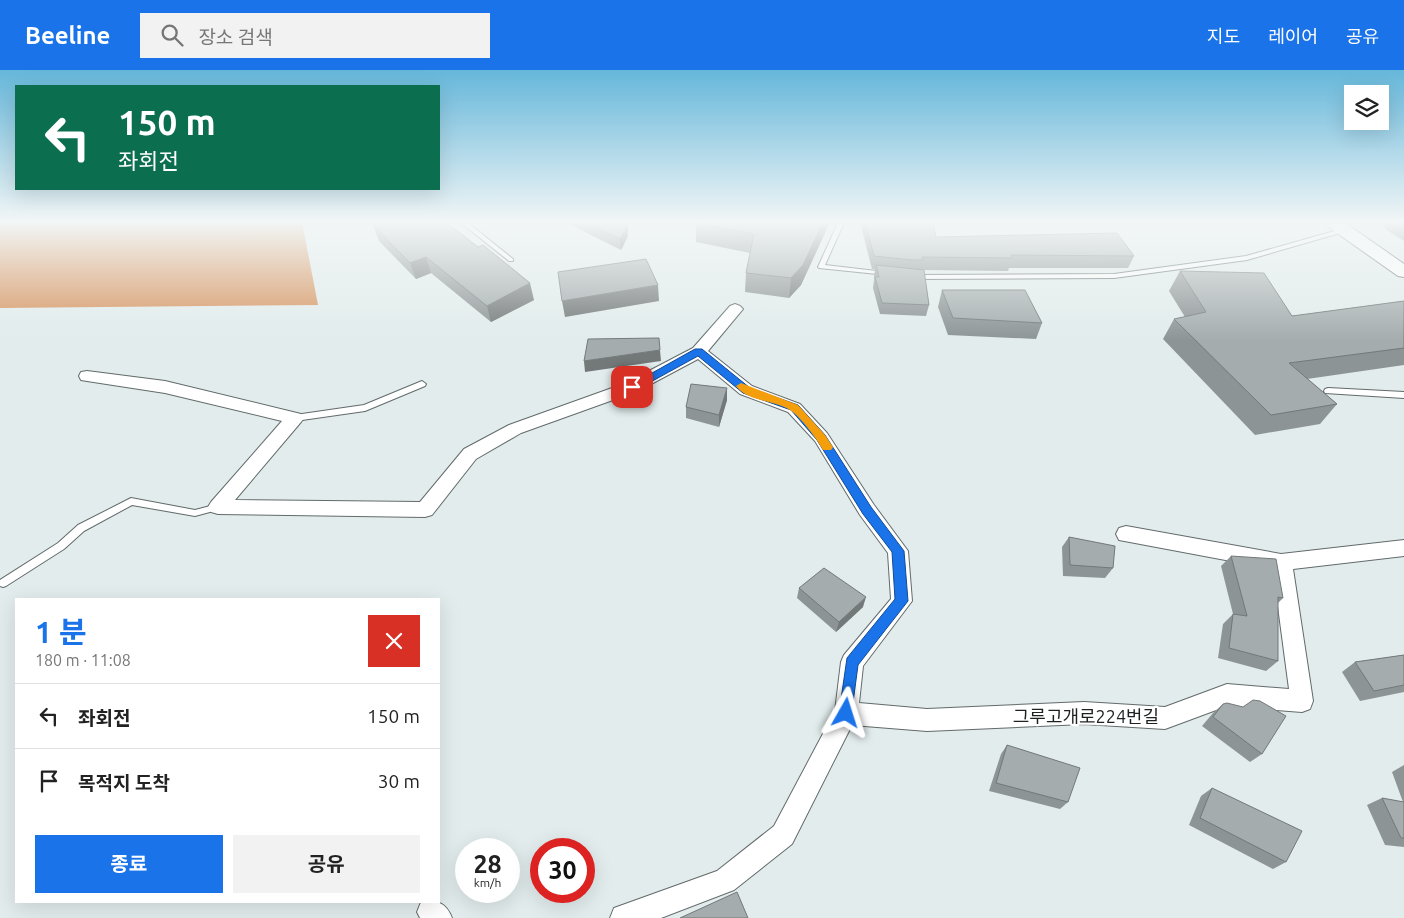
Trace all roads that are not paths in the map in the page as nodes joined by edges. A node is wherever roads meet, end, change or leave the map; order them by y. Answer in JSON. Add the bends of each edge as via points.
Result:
{"nodes":[{"id":1,"x":823,"y":262,"type":"edge"},
{"id":2,"x":1221,"y":262,"type":"edge"},
{"id":3,"x":1389,"y":262,"type":"edge"},
{"id":4,"x":1404,"y":272,"type":"edge"},
{"id":5,"x":890,"y":275,"type":"edge"},
{"id":6,"x":910,"y":277,"type":"edge"},
{"id":7,"x":735,"y":309,"type":"dead end"},
{"id":8,"x":699,"y":352,"type":"junction"},
{"id":9,"x":87,"y":376,"type":"dead end"},
{"id":10,"x":422,"y":384,"type":"dead end"},
{"id":11,"x":1328,"y":391,"type":"dead end"},
{"id":12,"x":1404,"y":395,"type":"edge"},
{"id":13,"x":295,"y":418,"type":"junction"},
{"id":14,"x":218,"y":508,"type":"junction"},
{"id":15,"x":1126,"y":534,"type":"dead end"},
{"id":16,"x":1404,"y":548,"type":"edge"},
{"id":17,"x":1282,"y":562,"type":"junction"},
{"id":18,"x":3,"y":583,"type":"dead end"},
{"id":19,"x":846,"y":713,"type":"junction"},
{"id":20,"x":624,"y":918,"type":"edge"}],
"edges":[{"from":1,"to":5,"type":"lane","via":[[821,267]]},
{"from":2,"to":6,"type":"lane","via":[[1114,276]]},
{"from":3,"to":4,"type":"street"},
{"from":7,"to":8,"type":"street"},
{"from":8,"to":14,"type":"street","via":[[632,387],[515,429],[470,454],[425,510]]},
{"from":8,"to":19,"type":"street","via":[[746,390],[794,408],[821,437],[867,510],[898,551],[902,601],[852,662]]},
{"from":9,"to":13,"type":"street","via":[[165,387]]},
{"from":10,"to":13,"type":"lane","via":[[365,408]]},
{"from":11,"to":12,"type":"lane"},
{"from":13,"to":14,"type":"street"},
{"from":14,"to":18,"type":"lane","via":[[195,513],[130,501],[81,528],[60,546]]},
{"from":15,"to":17,"type":"street"},
{"from":16,"to":17,"type":"street"},
{"from":17,"to":19,"type":"street","name":"그루고개로224번길","via":[[1302,702],[1226,695],[1165,718],[1084,713],[927,720]]},
{"from":19,"to":20,"type":"street","via":[[783,834],[725,881]]}]}
